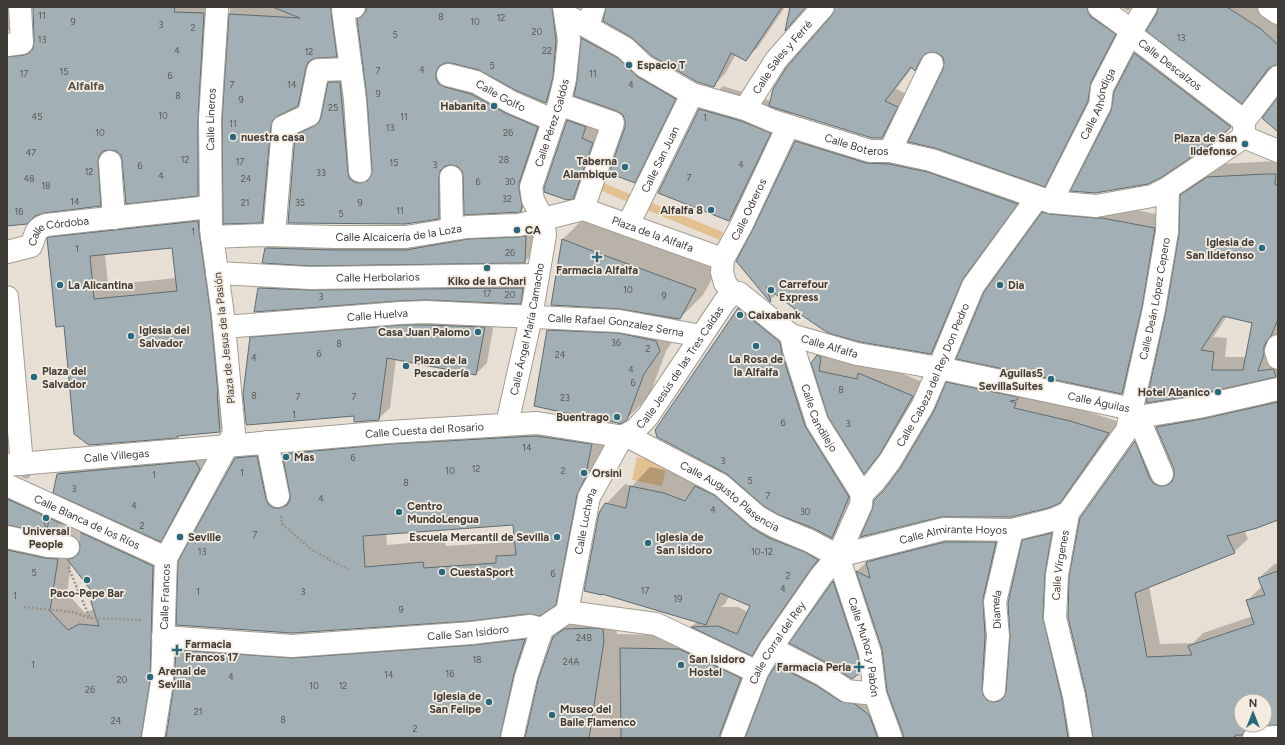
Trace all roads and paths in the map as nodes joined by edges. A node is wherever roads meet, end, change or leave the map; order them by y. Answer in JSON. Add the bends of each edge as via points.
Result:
{"nodes":[{"id":1,"x":20,"y":7,"type":"edge"},
{"id":2,"x":354,"y":7,"type":"edge"},
{"id":3,"x":823,"y":7,"type":"edge"},
{"id":4,"x":1099,"y":7,"type":"edge"},
{"id":5,"x":1146,"y":7,"type":"edge"},
{"id":6,"x":1269,"y":7,"type":"edge"},
{"id":7,"x":215,"y":8,"type":"edge"},
{"id":8,"x":565,"y":11,"type":"edge"},
{"id":9,"x":1278,"y":13,"type":"edge"},
{"id":10,"x":591,"y":17,"type":"edge"},
{"id":11,"x":1131,"y":32,"type":"junction"},
{"id":12,"x":7,"y":45,"type":"edge"},
{"id":13,"x":932,"y":64,"type":"dead end"},
{"id":14,"x":351,"y":69,"type":"junction"},
{"id":15,"x":448,"y":75,"type":"dead end"},
{"id":16,"x":1278,"y":77,"type":"edge"},
{"id":17,"x":692,"y":94,"type":"junction"},
{"id":18,"x":745,"y":109,"type":"junction"},
{"id":19,"x":556,"y":112,"type":"junction"},
{"id":20,"x":788,"y":126,"type":"junction"},
{"id":21,"x":1244,"y":129,"type":"junction"},
{"id":22,"x":890,"y":151,"type":"junction"},
{"id":23,"x":1278,"y":151,"type":"edge"},
{"id":24,"x":110,"y":162,"type":"dead end"},
{"id":25,"x":360,"y":171,"type":"dead end"},
{"id":26,"x":451,"y":177,"type":"dead end"},
{"id":27,"x":1168,"y":188,"type":"junction"},
{"id":28,"x":1044,"y":200,"type":"junction"},
{"id":29,"x":210,"y":208,"type":"junction"},
{"id":30,"x":583,"y":209,"type":"junction"},
{"id":31,"x":114,"y":218,"type":"junction"},
{"id":32,"x":628,"y":225,"type":"junction"},
{"id":33,"x":544,"y":227,"type":"junction"},
{"id":34,"x":452,"y":230,"type":"junction"},
{"id":35,"x":212,"y":233,"type":"junction"},
{"id":36,"x":274,"y":235,"type":"junction"},
{"id":37,"x":7,"y":252,"type":"edge"},
{"id":38,"x":723,"y":259,"type":"junction"},
{"id":39,"x":217,"y":273,"type":"junction"},
{"id":40,"x":538,"y":275,"type":"junction"},
{"id":41,"x":733,"y":293,"type":"junction"},
{"id":42,"x":7,"y":297,"type":"edge"},
{"id":43,"x":531,"y":317,"type":"junction"},
{"id":44,"x":224,"y":327,"type":"junction"},
{"id":45,"x":792,"y":335,"type":"junction"},
{"id":46,"x":701,"y":336,"type":"junction"},
{"id":47,"x":1278,"y":346,"type":"edge"},
{"id":48,"x":1278,"y":358,"type":"edge"},
{"id":49,"x":939,"y":368,"type":"junction"},
{"id":50,"x":1278,"y":389,"type":"edge"},
{"id":51,"x":1135,"y":413,"type":"junction"},
{"id":52,"x":507,"y":424,"type":"junction"},
{"id":53,"x":622,"y":437,"type":"junction"},
{"id":54,"x":267,"y":442,"type":"junction"},
{"id":55,"x":226,"y":446,"type":"junction"},
{"id":56,"x":14,"y":465,"type":"edge"},
{"id":57,"x":1162,"y":474,"type":"dead end"},
{"id":58,"x":7,"y":485,"type":"edge"},
{"id":59,"x":862,"y":494,"type":"junction"},
{"id":60,"x":278,"y":496,"type":"joint"},
{"id":61,"x":1068,"y":513,"type":"junction"},
{"id":62,"x":1012,"y":530,"type":"junction"},
{"id":63,"x":7,"y":537,"type":"edge"},
{"id":64,"x":68,"y":555,"type":"joint"},
{"id":65,"x":838,"y":556,"type":"junction"},
{"id":66,"x":166,"y":558,"type":"junction"},
{"id":67,"x":349,"y":570,"type":"dead end"},
{"id":68,"x":24,"y":607,"type":"dead end"},
{"id":69,"x":567,"y":612,"type":"junction"},
{"id":70,"x":90,"y":618,"type":"junction"},
{"id":71,"x":164,"y":629,"type":"junction"},
{"id":72,"x":542,"y":629,"type":"junction"},
{"id":73,"x":771,"y":648,"type":"junction"},
{"id":74,"x":757,"y":672,"type":"junction"},
{"id":75,"x":994,"y":690,"type":"dead end"},
{"id":76,"x":875,"y":694,"type":"junction"},
{"id":77,"x":1278,"y":737,"type":"edge"},
{"id":78,"x":153,"y":738,"type":"edge"},
{"id":79,"x":512,"y":738,"type":"edge"},
{"id":80,"x":732,"y":738,"type":"edge"},
{"id":81,"x":892,"y":738,"type":"edge"},
{"id":82,"x":1080,"y":738,"type":"edge"},
{"id":83,"x":1254,"y":738,"type":"edge"}],
"edges":[{"from":1,"to":12,"type":"street","via":[[22,43]]},
{"from":2,"to":14,"type":"street","via":[[344,10]]},
{"from":3,"to":18,"type":"street","name":"Calle Sales y Ferré","via":[[776,60]]},
{"from":4,"to":11,"type":"street","name":"Calle Descalzos"},
{"from":5,"to":11,"type":"street","name":"Calle Alhóndiga"},
{"from":6,"to":9,"type":"street"},
{"from":7,"to":29,"type":"street","name":"Calle Lineros","via":[[210,119]]},
{"from":8,"to":10,"type":"street","name":"Calle Boteros"},
{"from":8,"to":19,"type":"street","name":"Calle Pérez Galdós","via":[[569,40],[565,79]]},
{"from":10,"to":17,"type":"street","name":"Calle Boteros","via":[[644,66]]},
{"from":11,"to":21,"type":"street","name":"Calle Descalzos"},
{"from":11,"to":28,"type":"street","name":"Calle Alhóndiga","via":[[1102,88],[1100,105]]},
{"from":13,"to":22,"type":"street"},
{"from":14,"to":25,"type":"street"},
{"from":14,"to":36,"type":"street","via":[[318,70],[309,115],[283,127]]},
{"from":15,"to":19,"type":"street","name":"Calle Golfo","via":[[476,82],[511,102]]},
{"from":16,"to":21,"type":"street"},
{"from":17,"to":18,"type":"street","name":"Calle Boteros"},
{"from":17,"to":32,"type":"street","name":"Calle San Juan"},
{"from":18,"to":20,"type":"street","name":"Calle Boteros"},
{"from":19,"to":30,"type":"street","name":"Calle Golfo","via":[[613,123]]},
{"from":19,"to":33,"type":"street","name":"Calle Pérez Galdós","via":[[531,187],[533,200]]},
{"from":20,"to":22,"type":"street","name":"Calle Boteros","via":[[870,151]]},
{"from":20,"to":38,"type":"street","name":"Calle Odreros"},
{"from":21,"to":23,"type":"street"},
{"from":21,"to":27,"type":"street"},
{"from":22,"to":28,"type":"street","name":"Calle Boteros","via":[[931,160]]},
{"from":24,"to":31,"type":"street"},
{"from":26,"to":34,"type":"street"},
{"from":27,"to":28,"type":"street","name":"Calle Boteros","via":[[1152,196],[1096,206]]},
{"from":27,"to":51,"type":"street","name":"Calle Deán López Cepero","via":[[1168,232]]},
{"from":28,"to":49,"type":"street","name":"Calle Cabeza del Rey Don Pedro","via":[[973,286]]},
{"from":29,"to":31,"type":"street","name":"Calle Córdoba"},
{"from":29,"to":35,"type":"street","name":"Calle Lineros"},
{"from":30,"to":32,"type":"street","name":"Plaza de la Alfalfa"},
{"from":30,"to":33,"type":"street","name":"Calle Alcaicería de la Loza"},
{"from":31,"to":37,"type":"street","name":"Calle Córdoba","via":[[46,225],[36,232],[31,246]]},
{"from":32,"to":38,"type":"street","name":"Plaza de la Alfalfa"},
{"from":33,"to":34,"type":"street","name":"Calle Alcaicería de la Loza","via":[[519,225]]},
{"from":33,"to":40,"type":"street","name":"Calle Ángel María Camacho"},
{"from":34,"to":36,"type":"street","name":"Calle Alcaicería de la Loza","via":[[406,237]]},
{"from":35,"to":36,"type":"street","name":"Calle Alcaicería de la Loza"},
{"from":35,"to":39,"type":"street","name":"Plaza de Jesus de la Pasión"},
{"from":38,"to":41,"type":"street","via":[[722,272],[725,283]]},
{"from":39,"to":40,"type":"street","name":"Calle Herbolarios","via":[[310,278]]},
{"from":39,"to":44,"type":"street","name":"Plaza de Jesus de la Pasión"},
{"from":40,"to":43,"type":"street","name":"Calle Ángel María Camacho"},
{"from":41,"to":45,"type":"street","name":"Calle Alfalfa","via":[[739,293]]},
{"from":41,"to":46,"type":"street","name":"Calle Jesús de las Tres Caídas"},
{"from":42,"to":56,"type":"street"},
{"from":43,"to":44,"type":"street","name":"Calle Huelva","via":[[426,312]]},
{"from":43,"to":46,"type":"street","name":"Calle Rafael Gonzalez Serna","via":[[619,321]]},
{"from":43,"to":52,"type":"street","name":"Calle Ángel María Camacho"},
{"from":44,"to":55,"type":"street","name":"Plaza de Jesus de la Pasión","via":[[234,433]]},
{"from":45,"to":49,"type":"street","name":"Calle Alfalfa","via":[[857,354]]},
{"from":45,"to":59,"type":"street","name":"Calle Candilejo","via":[[794,350],[817,422]]},
{"from":46,"to":53,"type":"street","name":"Calle Jesús de las Tres Caídas","via":[[648,416],[635,430]]},
{"from":47,"to":48,"type":"street"},
{"from":49,"to":51,"type":"street","name":"Calle Águilas"},
{"from":49,"to":59,"type":"street","name":"Calle Cabeza del Rey Don Pedro","via":[[923,405],[890,461]]},
{"from":50,"to":51,"type":"street","name":"Calle Águilas","via":[[1199,408]]},
{"from":51,"to":57,"type":"street"},
{"from":51,"to":61,"type":"street","name":"Calle Vírgenes","via":[[1127,430]]},
{"from":52,"to":53,"type":"street","name":"Calle Cuesta del Rosario","via":[[537,423]]},
{"from":52,"to":54,"type":"street","name":"Calle Cuesta del Rosario"},
{"from":53,"to":65,"type":"street","name":"Calle Augusto Plasencia","via":[[631,438],[721,485],[758,517]]},
{"from":53,"to":69,"type":"street","name":"Calle Luchana","via":[[589,497]]},
{"from":54,"to":55,"type":"street","name":"Calle Cuesta del Rosario"},
{"from":54,"to":60,"type":"street"},
{"from":55,"to":56,"type":"street","name":"Calle Villegas"},
{"from":55,"to":66,"type":"street","name":"Calle Francos"},
{"from":58,"to":66,"type":"street","name":"Calle Blanca de los Ríos"},
{"from":59,"to":65,"type":"street","via":[[861,506]]},
{"from":60,"to":67,"type":"path","via":[[282,524],[312,550]]},
{"from":61,"to":62,"type":"street","name":"Calle Almirante Hoyos","via":[[1052,520]]},
{"from":61,"to":82,"type":"street","name":"Calle Vírgenes","via":[[1057,575],[1055,618],[1074,696]]},
{"from":62,"to":65,"type":"street","name":"Calle Almirante Hoyos","via":[[944,529]]},
{"from":62,"to":75,"type":"street","name":"Diamela","via":[[995,602],[998,636]]},
{"from":63,"to":64,"type":"street","via":[[48,546]]},
{"from":64,"to":70,"type":"path","via":[[68,567]]},
{"from":65,"to":73,"type":"street","name":"Calle Corral del Rey"},
{"from":65,"to":76,"type":"street","name":"Calle Muñoz y Pabón","via":[[870,653]]},
{"from":66,"to":71,"type":"street","name":"Calle Francos"},
{"from":68,"to":70,"type":"path","via":[[72,612]]},
{"from":69,"to":72,"type":"street"},
{"from":69,"to":74,"type":"street","via":[[656,624]]},
{"from":70,"to":71,"type":"path"},
{"from":71,"to":72,"type":"street","name":"Calle San Isidoro","via":[[292,646],[472,633],[530,626]]},
{"from":71,"to":78,"type":"street","name":"Calle Francos","via":[[162,682]]},
{"from":72,"to":79,"type":"street","via":[[526,677]]},
{"from":73,"to":74,"type":"street","name":"Calle Corral del Rey"},
{"from":73,"to":76,"type":"street","via":[[823,675],[847,691]]},
{"from":74,"to":80,"type":"street","name":"Calle Corral del Rey"},
{"from":76,"to":81,"type":"street","name":"Calle Muñoz y Pabón"},
{"from":77,"to":83,"type":"street"}]}
